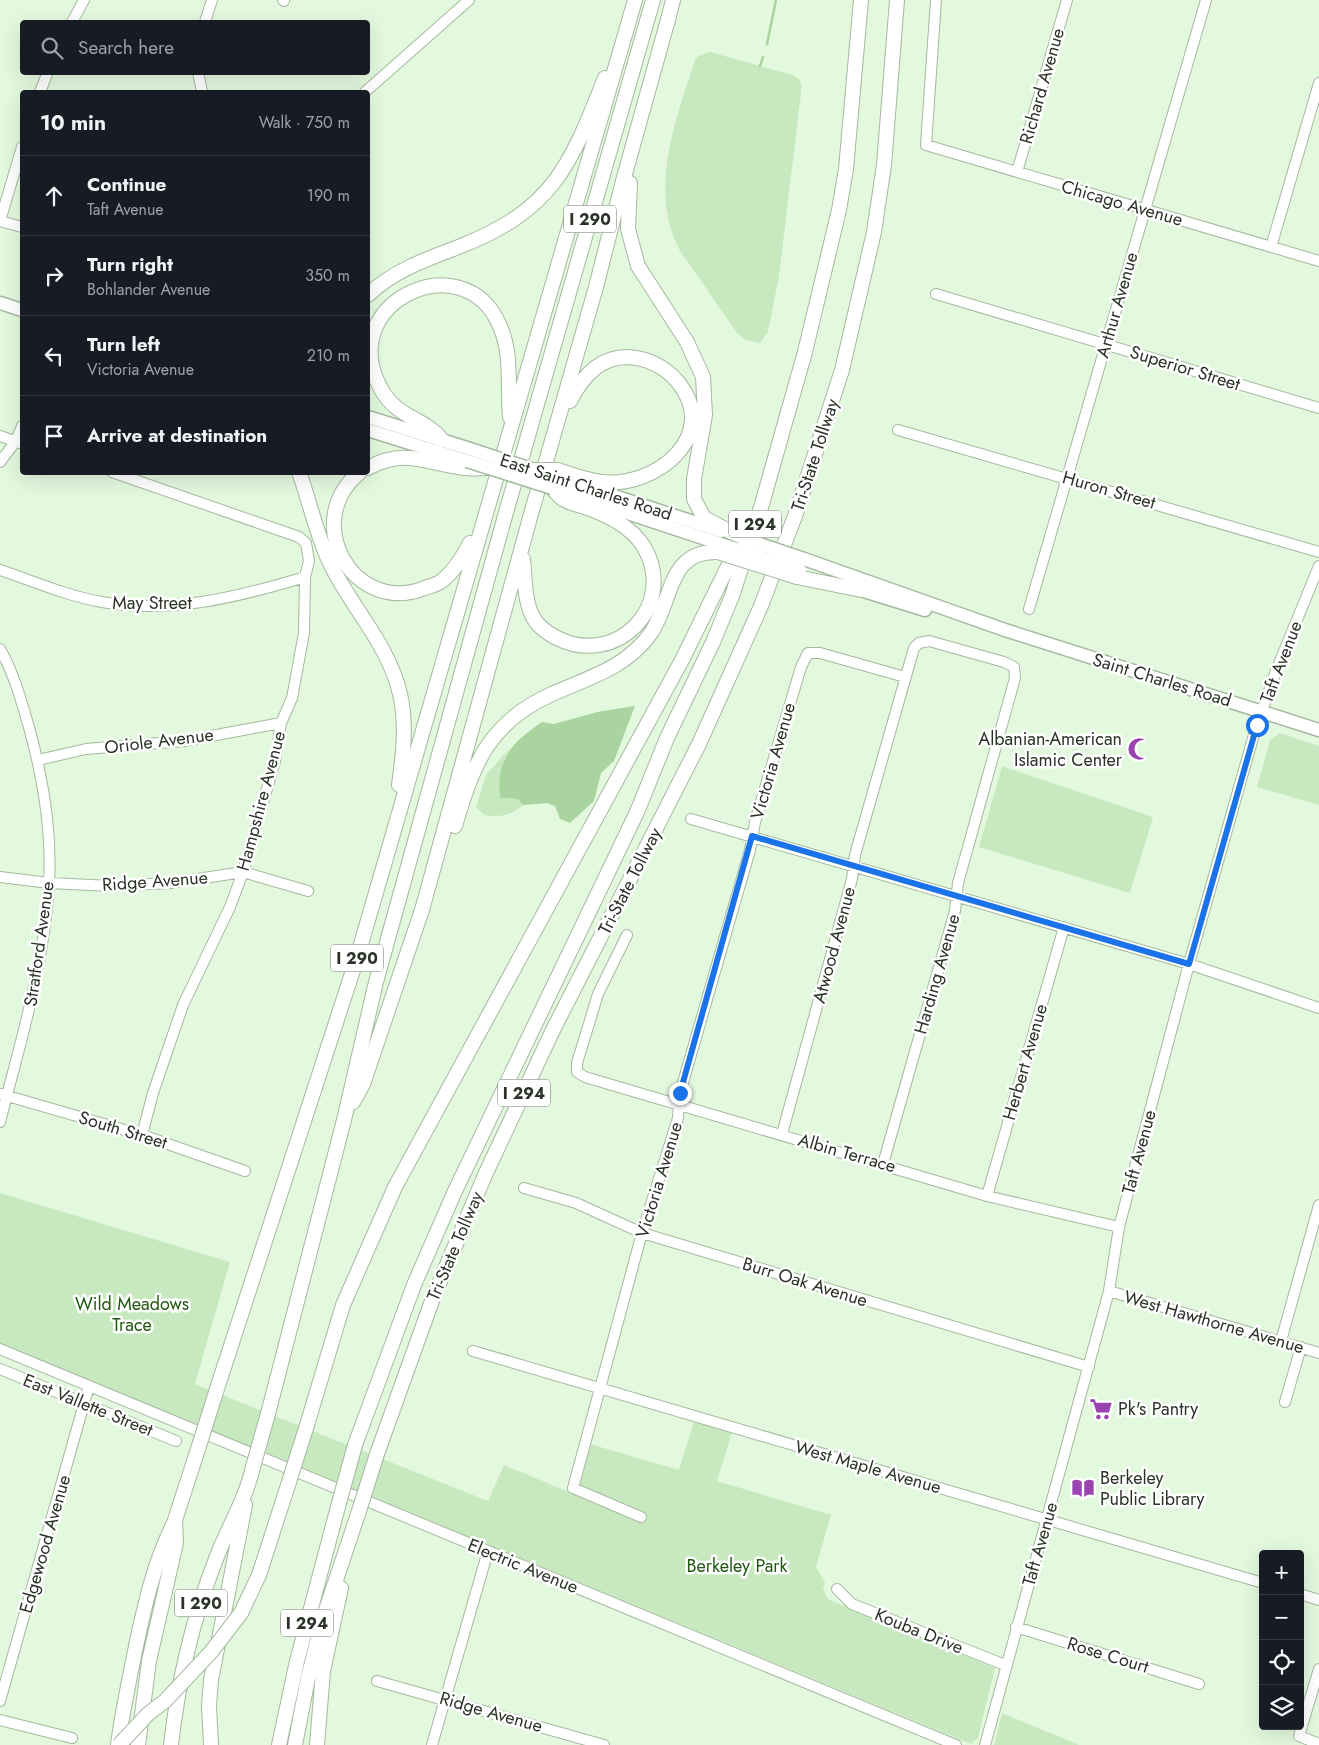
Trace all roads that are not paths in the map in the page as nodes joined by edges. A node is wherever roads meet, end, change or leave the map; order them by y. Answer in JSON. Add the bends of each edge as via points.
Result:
{"nodes":[{"id":1,"x":84,"y":0,"type":"edge"},
{"id":2,"x":212,"y":0,"type":"edge"},
{"id":3,"x":469,"y":0,"type":"edge"},
{"id":4,"x":635,"y":0,"type":"edge"},
{"id":5,"x":653,"y":0,"type":"edge"},
{"id":6,"x":673,"y":0,"type":"edge"},
{"id":7,"x":897,"y":0,"type":"edge"},
{"id":8,"x":936,"y":0,"type":"edge"},
{"id":9,"x":1067,"y":0,"type":"edge"},
{"id":10,"x":1206,"y":0,"type":"edge"},
{"id":11,"x":861,"y":2,"type":"edge"},
{"id":12,"x":669,"y":16,"type":"junction"},
{"id":13,"x":73,"y":20,"type":"edge"},
{"id":14,"x":206,"y":20,"type":"edge"},
{"id":15,"x":47,"y":75,"type":"edge"},
{"id":16,"x":199,"y":75,"type":"edge"},
{"id":17,"x":1319,"y":83,"type":"edge"},
{"id":18,"x":41,"y":90,"type":"edge"},
{"id":19,"x":202,"y":90,"type":"edge"},
{"id":20,"x":366,"y":90,"type":"edge"},
{"id":21,"x":20,"y":155,"type":"edge"},
{"id":22,"x":1016,"y":172,"type":"junction"},
{"id":23,"x":1145,"y":210,"type":"junction"},
{"id":24,"x":0,"y":222,"type":"edge"},
{"id":25,"x":20,"y":227,"type":"edge"},
{"id":26,"x":1271,"y":246,"type":"junction"},
{"id":27,"x":1319,"y":261,"type":"edge"},
{"id":28,"x":370,"y":294,"type":"edge"},
{"id":29,"x":936,"y":294,"type":"dead end"},
{"id":30,"x":0,"y":303,"type":"edge"},
{"id":31,"x":20,"y":309,"type":"edge"},
{"id":32,"x":1106,"y":344,"type":"junction"},
{"id":33,"x":1319,"y":408,"type":"edge"},
{"id":34,"x":370,"y":418,"type":"edge"},
{"id":35,"x":511,"y":426,"type":"junction"},
{"id":36,"x":898,"y":430,"type":"dead end"},
{"id":37,"x":370,"y":431,"type":"edge"},
{"id":38,"x":0,"y":436,"type":"edge"},
{"id":39,"x":554,"y":436,"type":"junction"},
{"id":40,"x":442,"y":440,"type":"junction"},
{"id":41,"x":19,"y":442,"type":"edge"},
{"id":42,"x":467,"y":459,"type":"junction"},
{"id":43,"x":0,"y":462,"type":"edge"},
{"id":44,"x":370,"y":467,"type":"edge"},
{"id":45,"x":489,"y":468,"type":"joint"},
{"id":46,"x":532,"y":470,"type":"joint"},
{"id":47,"x":121,"y":475,"type":"edge"},
{"id":48,"x":301,"y":475,"type":"edge"},
{"id":49,"x":357,"y":475,"type":"edge"},
{"id":50,"x":1067,"y":478,"type":"junction"},
{"id":51,"x":555,"y":479,"type":"junction"},
{"id":52,"x":762,"y":504,"type":"junction"},
{"id":53,"x":483,"y":518,"type":"junction"},
{"id":54,"x":723,"y":540,"type":"junction"},
{"id":55,"x":752,"y":541,"type":"joint"},
{"id":56,"x":522,"y":549,"type":"junction"},
{"id":57,"x":1319,"y":552,"type":"edge"},
{"id":58,"x":1319,"y":566,"type":"edge"},
{"id":59,"x":800,"y":569,"type":"junction"},
{"id":60,"x":0,"y":570,"type":"edge"},
{"id":61,"x":305,"y":577,"type":"junction"},
{"id":62,"x":861,"y":590,"type":"joint"},
{"id":63,"x":1029,"y":609,"type":"dead end"},
{"id":64,"x":1005,"y":630,"type":"junction"},
{"id":65,"x":919,"y":643,"type":"joint"},
{"id":66,"x":0,"y":649,"type":"edge"},
{"id":67,"x":905,"y":677,"type":"junction"},
{"id":68,"x":1262,"y":711,"type":"junction"},
{"id":69,"x":281,"y":723,"type":"junction"},
{"id":70,"x":1319,"y":730,"type":"edge"},
{"id":71,"x":38,"y":760,"type":"junction"},
{"id":72,"x":691,"y":819,"type":"dead end"},
{"id":73,"x":752,"y":836,"type":"junction"},
{"id":74,"x":386,"y":857,"type":"junction"},
{"id":75,"x":854,"y":866,"type":"junction"},
{"id":76,"x":243,"y":872,"type":"junction"},
{"id":77,"x":0,"y":877,"type":"edge"},
{"id":78,"x":49,"y":884,"type":"junction"},
{"id":79,"x":308,"y":891,"type":"dead end"},
{"id":80,"x":958,"y":897,"type":"junction"},
{"id":81,"x":422,"y":910,"type":"junction"},
{"id":82,"x":1064,"y":927,"type":"junction"},
{"id":83,"x":627,"y":935,"type":"dead end"},
{"id":84,"x":1189,"y":964,"type":"junction"},
{"id":85,"x":1319,"y":1008,"type":"edge"},
{"id":86,"x":3,"y":1095,"type":"edge"},
{"id":87,"x":680,"y":1104,"type":"junction"},
{"id":88,"x":344,"y":1120,"type":"junction"},
{"id":89,"x":0,"y":1122,"type":"edge"},
{"id":90,"x":782,"y":1134,"type":"junction"},
{"id":91,"x":142,"y":1135,"type":"junction"},
{"id":92,"x":883,"y":1164,"type":"junction"},
{"id":93,"x":245,"y":1171,"type":"dead end"},
{"id":94,"x":524,"y":1188,"type":"dead end"},
{"id":95,"x":987,"y":1196,"type":"junction"},
{"id":96,"x":1319,"y":1205,"type":"edge"},
{"id":97,"x":1119,"y":1227,"type":"junction"},
{"id":98,"x":642,"y":1233,"type":"junction"},
{"id":99,"x":1109,"y":1292,"type":"junction"},
{"id":100,"x":1281,"y":1341,"type":"junction"},
{"id":101,"x":1301,"y":1347,"type":"junction"},
{"id":102,"x":0,"y":1350,"type":"edge"},
{"id":103,"x":473,"y":1351,"type":"dead end"},
{"id":104,"x":1319,"y":1352,"type":"edge"},
{"id":105,"x":1089,"y":1367,"type":"junction"},
{"id":106,"x":0,"y":1369,"type":"edge"},
{"id":107,"x":89,"y":1386,"type":"junction"},
{"id":108,"x":601,"y":1388,"type":"junction"},
{"id":109,"x":1285,"y":1402,"type":"dead end"},
{"id":110,"x":84,"y":1403,"type":"junction"},
{"id":111,"x":176,"y":1441,"type":"dead end"},
{"id":112,"x":252,"y":1471,"type":"junction"},
{"id":113,"x":359,"y":1511,"type":"junction"},
{"id":114,"x":641,"y":1517,"type":"dead end"},
{"id":115,"x":175,"y":1520,"type":"junction"},
{"id":116,"x":1047,"y":1520,"type":"junction"},
{"id":117,"x":488,"y":1551,"type":"junction"},
{"id":118,"x":1259,"y":1582,"type":"edge"},
{"id":119,"x":837,"y":1590,"type":"dead end"},
{"id":120,"x":1303,"y":1595,"type":"edge"},
{"id":121,"x":1319,"y":1600,"type":"edge"},
{"id":122,"x":1016,"y":1627,"type":"junction"},
{"id":123,"x":1005,"y":1665,"type":"junction"},
{"id":124,"x":1319,"y":1669,"type":"edge"},
{"id":125,"x":378,"y":1681,"type":"dead end"},
{"id":126,"x":1199,"y":1684,"type":"dead end"},
{"id":127,"x":445,"y":1698,"type":"junction"},
{"id":128,"x":0,"y":1701,"type":"edge"},
{"id":129,"x":165,"y":1701,"type":"junction"},
{"id":130,"x":0,"y":1720,"type":"edge"},
{"id":131,"x":72,"y":1738,"type":"dead end"},
{"id":132,"x":1319,"y":1744,"type":"edge"},
{"id":133,"x":119,"y":1745,"type":"edge"},
{"id":134,"x":131,"y":1745,"type":"edge"},
{"id":135,"x":138,"y":1745,"type":"edge"},
{"id":136,"x":171,"y":1745,"type":"edge"},
{"id":137,"x":211,"y":1745,"type":"edge"},
{"id":138,"x":279,"y":1745,"type":"edge"},
{"id":139,"x":295,"y":1745,"type":"edge"},
{"id":140,"x":317,"y":1745,"type":"edge"},
{"id":141,"x":432,"y":1745,"type":"edge"},
{"id":142,"x":604,"y":1745,"type":"edge"},
{"id":143,"x":956,"y":1745,"type":"edge"},
{"id":144,"x":985,"y":1745,"type":"edge"}],
"edges":[{"from":1,"to":13,"type":"street"},
{"from":2,"to":14,"type":"street"},
{"from":3,"to":20,"type":"street"},
{"from":4,"to":28,"type":"highway","via":[[584,131],[562,173],[540,199],[497,230],[400,271]]},
{"from":4,"to":35,"type":"highway","number":"I 290"},
{"from":5,"to":88,"type":"highway","number":"I 290","via":[[502,525],[376,982]]},
{"from":6,"to":12,"type":"highway"},
{"from":7,"to":113,"type":"highway","name":"Tri-State Tollway","number":"I 294","bridge":true,"via":[[885,155],[874,232],[842,370],[795,516],[762,606],[703,736],[552,1032],[469,1210],[433,1298]]},
{"from":8,"to":22,"type":"street","name":"Chicago Avenue","via":[[926,145]]},
{"from":9,"to":22,"type":"street","name":"Richard Avenue"},
{"from":10,"to":23,"type":"street","name":"Arthur Avenue"},
{"from":11,"to":52,"type":"highway","name":"Tri-State Tollway","number":"I 294","via":[[846,169],[839,210],[805,352]]},
{"from":12,"to":39,"type":"highway"},
{"from":12,"to":54,"type":"highway","via":[[632,174],[628,229],[638,266],[687,342],[703,377],[705,415],[694,479],[694,499],[704,518]]},
{"from":15,"to":18,"type":"street"},
{"from":16,"to":19,"type":"street"},
{"from":17,"to":26,"type":"street"},
{"from":21,"to":24,"type":"street"},
{"from":22,"to":23,"type":"street","name":"Chicago Avenue"},
{"from":23,"to":26,"type":"street","name":"Chicago Avenue"},
{"from":23,"to":32,"type":"street","name":"Arthur Avenue"},
{"from":24,"to":25,"type":"street"},
{"from":26,"to":27,"type":"street","name":"Chicago Avenue"},
{"from":29,"to":32,"type":"street","name":"Superior Street"},
{"from":30,"to":31,"type":"main road"},
{"from":32,"to":33,"type":"street","name":"Superior Street"},
{"from":32,"to":50,"type":"street","name":"Arthur Avenue"},
{"from":34,"to":40,"type":"main road","name":"East Saint Charles Road"},
{"from":35,"to":40,"type":"highway","via":[[508,351],[498,321],[486,305],[468,292],[449,286],[426,286],[404,294],[382,316],[372,339],[371,359],[379,387],[393,405],[416,422],[435,430]]},
{"from":35,"to":53,"type":"highway","number":"I 290"},
{"from":36,"to":50,"type":"street","name":"Huron Street"},
{"from":37,"to":42,"type":"main road","name":"East Saint Charles Road"},
{"from":38,"to":41,"type":"street"},
{"from":39,"to":51,"type":"highway","via":[[584,376],[619,357],[638,358],[669,372],[683,388],[691,410],[690,431],[681,450],[657,472],[631,481]]},
{"from":39,"to":56,"type":"highway"},
{"from":40,"to":42,"type":"main road","name":"East Saint Charles Road"},
{"from":41,"to":43,"type":"street"},
{"from":42,"to":44,"type":"highway","via":[[410,456],[382,461]]},
{"from":42,"to":45,"type":"highway","bridge":true},
{"from":42,"to":46,"type":"main road","name":"East Saint Charles Road","bridge":true},
{"from":45,"to":51,"type":"main road","name":"East Saint Charles Road","bridge":true},
{"from":46,"to":51,"type":"highway","bridge":true},
{"from":47,"to":61,"type":"street","name":"Hampshire Avenue","via":[[299,537],[306,544],[309,556]]},
{"from":48,"to":74,"type":"highway","via":[[321,544],[385,656],[400,694],[404,715],[402,766]]},
{"from":49,"to":53,"type":"highway","via":[[338,501],[334,539],[339,554],[354,574],[380,591],[407,594],[442,582],[460,561]]},
{"from":50,"to":57,"type":"street","name":"Huron Street"},
{"from":50,"to":63,"type":"street","name":"Arthur Avenue"},
{"from":51,"to":54,"type":"main road","name":"East Saint Charles Road"},
{"from":51,"to":56,"type":"highway","via":[[563,499],[603,513],[636,537],[648,558],[654,580],[654,591],[646,612],[635,627],[610,643],[576,646],[561,640],[538,625],[532,614],[524,584]]},
{"from":52,"to":129,"type":"highway","bridge":true,"via":[[722,574],[682,660],[395,1187],[343,1305],[259,1575],[241,1613],[211,1652]]},
{"from":52,"to":138,"type":"highway","name":"Tri-State Tollway","number":"I 294","bridge":true,"via":[[732,596],[713,642],[667,738],[637,812],[455,1191],[411,1293],[355,1445],[297,1662]]},
{"from":53,"to":74,"type":"highway","number":"I 290"},
{"from":54,"to":55,"type":"highway","bridge":true},
{"from":54,"to":59,"type":"highway","bridge":true},
{"from":54,"to":81,"type":"highway","via":[[681,566],[653,629],[633,654],[616,666],[529,705],[492,739],[474,768],[434,893]]},
{"from":55,"to":59,"type":"main road","bridge":true},
{"from":56,"to":81,"type":"highway"},
{"from":58,"to":68,"type":"street","name":"Taft Avenue"},
{"from":59,"to":62,"type":"highway"},
{"from":59,"to":64,"type":"main road","name":"Saint Charles Road"},
{"from":60,"to":61,"type":"street","name":"May Street","via":[[88,599],[151,606],[225,599]]},
{"from":61,"to":69,"type":"street","name":"Hampshire Avenue","via":[[306,611],[302,642],[292,698]]},
{"from":62,"to":64,"type":"main road","name":"Saint Charles Road","via":[[920,609]]},
{"from":64,"to":68,"type":"main road","name":"Saint Charles Road"},
{"from":65,"to":67,"type":"street","name":"Atwood Avenue","via":[[914,648]]},
{"from":65,"to":80,"type":"street","name":"Harding Avenue","via":[[929,641],[1004,662],[1014,668],[1015,678],[958,883]]},
{"from":66,"to":71,"type":"street","name":"Stratford Avenue","via":[[19,696]]},
{"from":67,"to":73,"type":"street","name":"Victoria Avenue","via":[[820,653],[808,653],[801,667]]},
{"from":67,"to":75,"type":"street","name":"Atwood Avenue"},
{"from":68,"to":70,"type":"main road","name":"Saint Charles Road"},
{"from":68,"to":84,"type":"street","name":"Taft Avenue"},
{"from":69,"to":71,"type":"street","name":"Oriole Avenue","via":[[184,741],[86,749]]},
{"from":69,"to":76,"type":"street","name":"Hampshire Avenue","via":[[275,760]]},
{"from":71,"to":78,"type":"street","name":"Stratford Avenue","via":[[47,833]]},
{"from":72,"to":73,"type":"street"},
{"from":73,"to":75,"type":"street"},
{"from":73,"to":87,"type":"street","name":"Victoria Avenue","via":[[680,1093]]},
{"from":74,"to":115,"type":"highway","number":"I 290","bridge":true,"via":[[357,958]]},
{"from":75,"to":80,"type":"street"},
{"from":75,"to":90,"type":"street","name":"Atwood Avenue"},
{"from":76,"to":78,"type":"street","name":"Ridge Avenue","via":[[132,886]]},
{"from":76,"to":79,"type":"street","name":"Ridge Avenue"},
{"from":76,"to":91,"type":"street","name":"Hampshire Avenue","via":[[230,907],[183,1005]]},
{"from":77,"to":78,"type":"street","name":"Ridge Avenue"},
{"from":78,"to":86,"type":"street","name":"Stratford Avenue","via":[[31,1004]]},
{"from":80,"to":82,"type":"street"},
{"from":80,"to":92,"type":"street","name":"Harding Avenue"},
{"from":81,"to":88,"type":"highway","via":[[363,1084]]},
{"from":82,"to":84,"type":"street"},
{"from":82,"to":95,"type":"street","name":"Herbert Avenue"},
{"from":83,"to":87,"type":"street","name":"Albin Terrace","via":[[598,994],[577,1072]]},
{"from":84,"to":85,"type":"street"},
{"from":84,"to":97,"type":"street","name":"Taft Avenue"},
{"from":86,"to":89,"type":"street","name":"Stratford Avenue"},
{"from":86,"to":91,"type":"street","name":"South Street"},
{"from":87,"to":90,"type":"street","name":"Albin Terrace"},
{"from":87,"to":98,"type":"street","name":"Victoria Avenue"},
{"from":88,"to":112,"type":"highway","number":"I 290","bridge":true},
{"from":90,"to":92,"type":"street","name":"Albin Terrace"},
{"from":91,"to":93,"type":"street","name":"South Street"},
{"from":92,"to":95,"type":"street","name":"Albin Terrace"},
{"from":94,"to":98,"type":"street","name":"Burr Oak Avenue","via":[[576,1203]]},
{"from":95,"to":97,"type":"street","name":"Albin Terrace"},
{"from":96,"to":100,"type":"street"},
{"from":97,"to":99,"type":"street","name":"Taft Avenue"},
{"from":98,"to":105,"type":"street","name":"Burr Oak Avenue"},
{"from":98,"to":108,"type":"street","name":"Victoria Avenue"},
{"from":99,"to":100,"type":"street","name":"West Hawthorne Avenue"},
{"from":99,"to":105,"type":"street","name":"Taft Avenue"},
{"from":100,"to":101,"type":"street","name":"West Hawthorne Avenue"},
{"from":101,"to":104,"type":"street","name":"West Hawthorne Avenue"},
{"from":101,"to":109,"type":"street"},
{"from":102,"to":107,"type":"street","name":"East Vallette Street"},
{"from":103,"to":108,"type":"street","name":"West Maple Avenue"},
{"from":105,"to":116,"type":"street","name":"Taft Avenue"},
{"from":106,"to":110,"type":"street","name":"East Vallette Street"},
{"from":107,"to":110,"type":"street","name":"Edgewood Avenue"},
{"from":107,"to":117,"type":"street","name":"Electric Avenue"},
{"from":108,"to":114,"type":"street","name":"Victoria Avenue","via":[[573,1488]]},
{"from":108,"to":116,"type":"street","name":"West Maple Avenue"},
{"from":110,"to":111,"type":"street","name":"East Vallette Street"},
{"from":110,"to":128,"type":"street","name":"Edgewood Avenue"},
{"from":112,"to":136,"type":"highway","number":"I 290","via":[[215,1560],[196,1618]]},
{"from":112,"to":137,"type":"highway","via":[[211,1680]]},
{"from":113,"to":139,"type":"highway","name":"Tri-State Tollway","number":"I 294","via":[[322,1619]]},
{"from":113,"to":140,"type":"highway","via":[[323,1671]]},
{"from":115,"to":133,"type":"highway","via":[[165,1540],[144,1610],[122,1711]]},
{"from":115,"to":135,"type":"highway","number":"I 290","via":[[176,1543],[149,1661]]},
{"from":116,"to":118,"type":"street","name":"West Maple Avenue"},
{"from":116,"to":122,"type":"street","name":"Taft Avenue"},
{"from":117,"to":127,"type":"street"},
{"from":117,"to":143,"type":"street","name":"Electric Avenue"},
{"from":119,"to":123,"type":"street","name":"Kouba Drive","via":[[852,1604]]},
{"from":120,"to":121,"type":"street"},
{"from":122,"to":123,"type":"street","name":"Taft Avenue"},
{"from":122,"to":126,"type":"street","name":"Rose Court"},
{"from":123,"to":144,"type":"street","name":"Taft Avenue"},
{"from":124,"to":132,"type":"street","via":[[1299,1736]]},
{"from":125,"to":127,"type":"street","name":"Ridge Avenue"},
{"from":127,"to":141,"type":"street"},
{"from":127,"to":142,"type":"street","name":"Ridge Avenue"},
{"from":129,"to":133,"type":"highway","bridge":true},
{"from":129,"to":134,"type":"highway","via":[[156,1718]]},
{"from":130,"to":131,"type":"street"}]}
